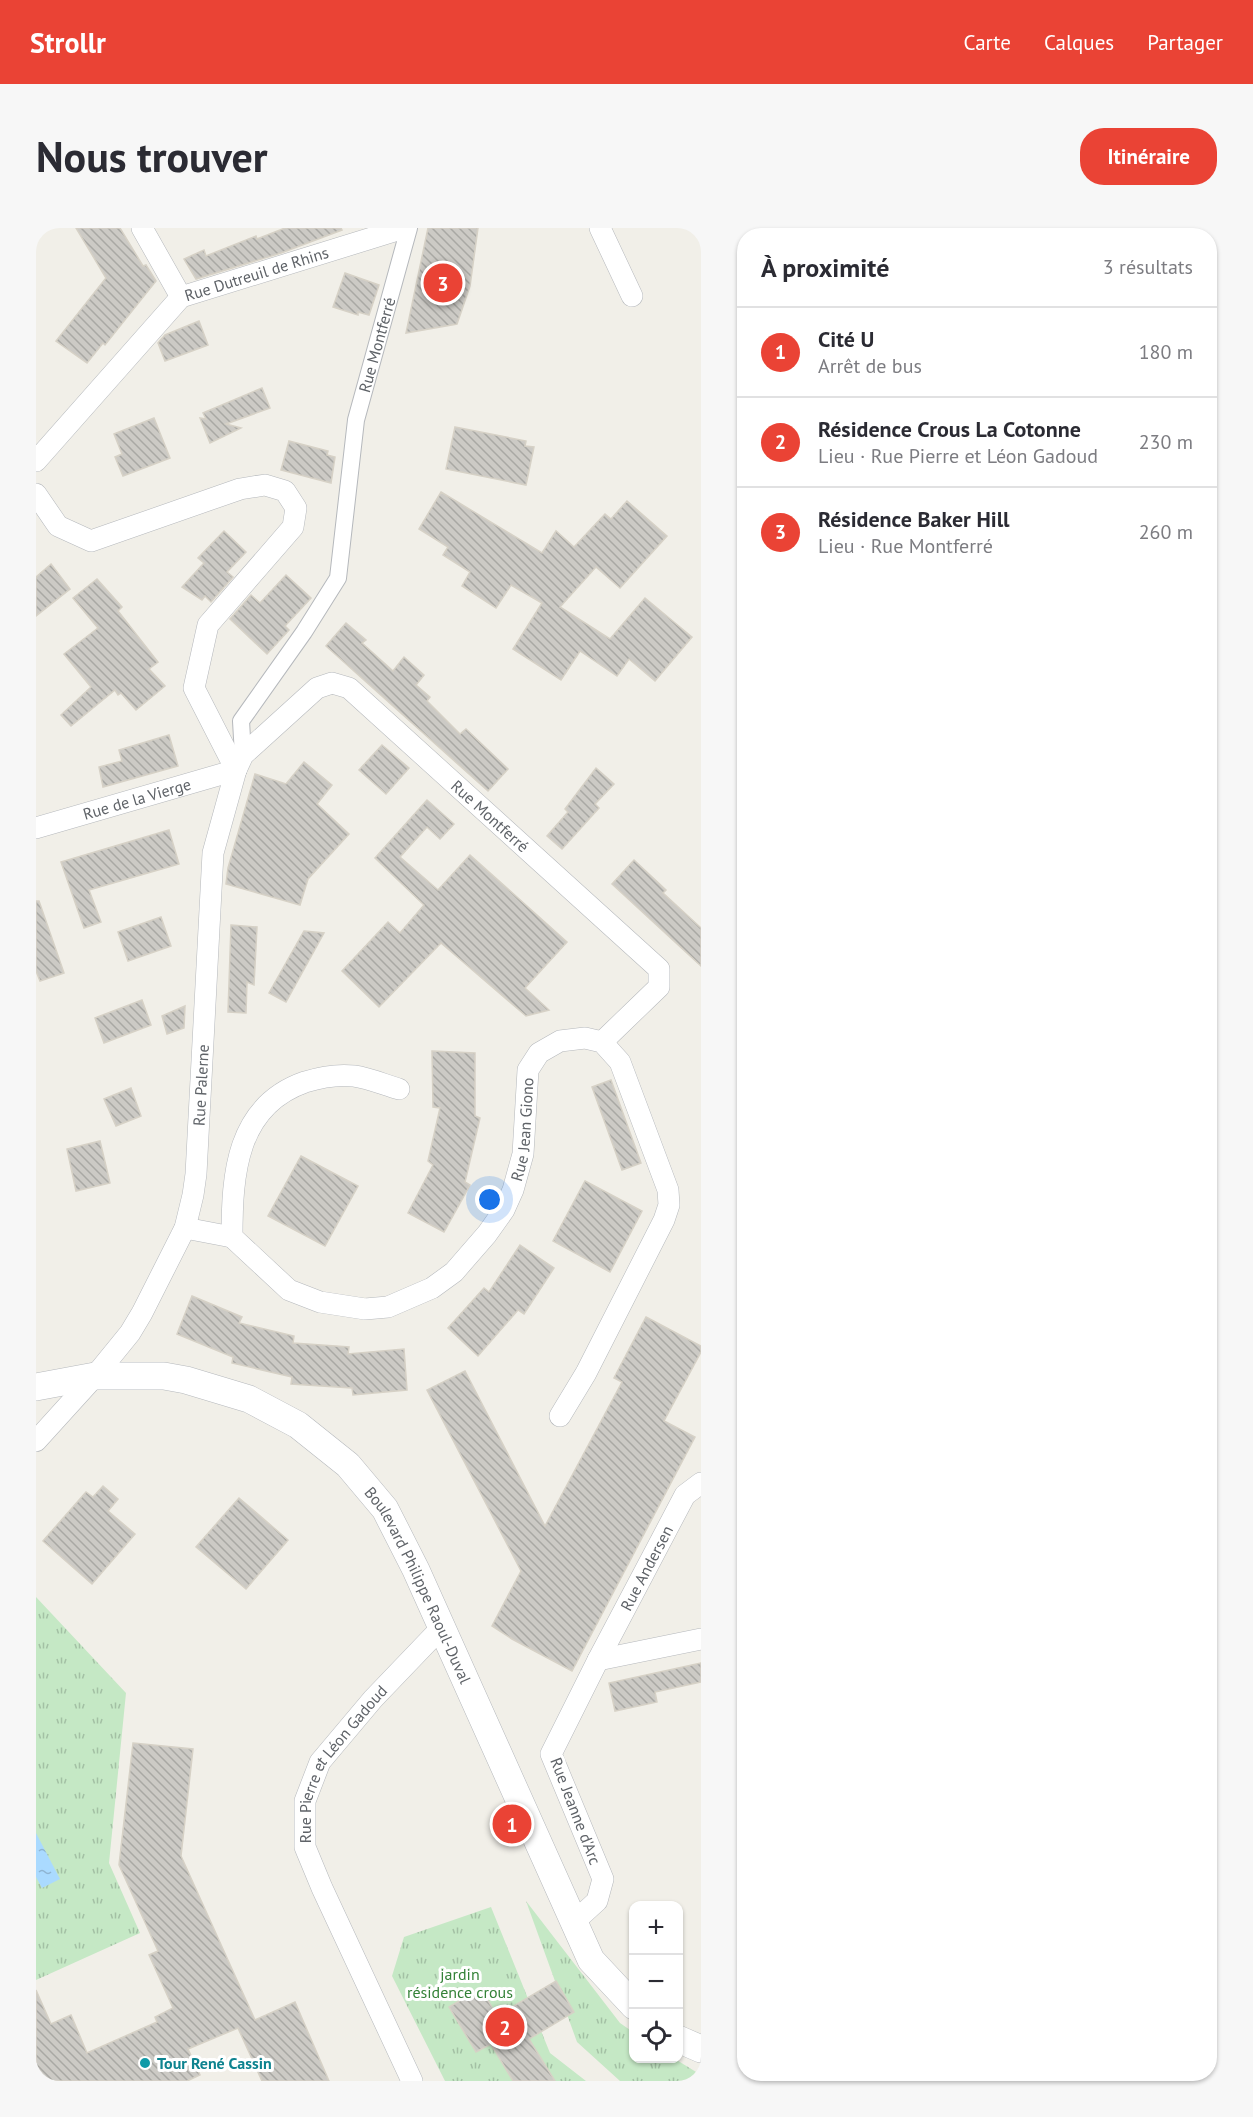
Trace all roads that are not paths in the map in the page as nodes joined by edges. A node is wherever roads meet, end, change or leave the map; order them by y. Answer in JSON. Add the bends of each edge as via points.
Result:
{"nodes":[{"id":1,"x":142,"y":228,"type":"edge"},
{"id":2,"x":406,"y":228,"type":"edge"},
{"id":3,"x":600,"y":228,"type":"edge"},
{"id":4,"x":632,"y":296,"type":"dead end"},
{"id":5,"x":181,"y":297,"type":"junction"},
{"id":6,"x":36,"y":461,"type":"edge"},
{"id":7,"x":36,"y":494,"type":"edge"},
{"id":8,"x":240,"y":762,"type":"junction"},
{"id":9,"x":36,"y":828,"type":"edge"},
{"id":10,"x":602,"y":1042,"type":"junction"},
{"id":11,"x":399,"y":1089,"type":"dead end"},
{"id":12,"x":185,"y":1228,"type":"junction"},
{"id":13,"x":231,"y":1237,"type":"junction"},
{"id":14,"x":95,"y":1376,"type":"junction"},
{"id":15,"x":36,"y":1387,"type":"edge"},
{"id":16,"x":560,"y":1416,"type":"dead end"},
{"id":17,"x":36,"y":1441,"type":"edge"},
{"id":18,"x":701,"y":1483,"type":"edge"},
{"id":19,"x":441,"y":1628,"type":"junction"},
{"id":20,"x":701,"y":1639,"type":"edge"},
{"id":21,"x":598,"y":1660,"type":"junction"},
{"id":22,"x":574,"y":1922,"type":"junction"},
{"id":23,"x":629,"y":2002,"type":"edge"},
{"id":24,"x":683,"y":2041,"type":"edge"},
{"id":25,"x":701,"y":2049,"type":"edge"},
{"id":26,"x":412,"y":2081,"type":"edge"}],
"edges":[{"from":1,"to":5,"type":"street"},
{"from":2,"to":5,"type":"street","name":"Rue Dutreuil de Rhins"},
{"from":2,"to":8,"type":"street","name":"Rue Montferré","via":[[356,420],[338,578],[241,721]]},
{"from":3,"to":4,"type":"street"},
{"from":5,"to":6,"type":"street","name":"Rue Dutreuil de Rhins"},
{"from":7,"to":8,"type":"street","via":[[58,526],[91,541],[240,489],[265,486],[285,492],[296,508],[293,527],[208,625],[194,688]]},
{"from":8,"to":9,"type":"street","name":"Rue de la Vierge"},
{"from":8,"to":10,"type":"street","name":"Rue Montferré","via":[[317,688],[332,683],[349,688],[659,969],[659,987]]},
{"from":8,"to":12,"type":"street","name":"Rue Palerne","via":[[213,853],[196,1173]]},
{"from":10,"to":13,"type":"street","name":"Rue Jean Giono","via":[[585,1038],[560,1041],[539,1053],[528,1070],[523,1154],[504,1210],[454,1272],[432,1288],[388,1307],[365,1309],[320,1302],[289,1290]]},
{"from":10,"to":16,"type":"street","via":[[620,1062],[668,1190],[669,1205],[586,1373]]},
{"from":11,"to":13,"type":"street","via":[[354,1076],[323,1076],[289,1088],[264,1106],[247,1132],[237,1162]]},
{"from":12,"to":13,"type":"street"},
{"from":12,"to":14,"type":"street","name":"Rue Palerne","via":[[130,1333]]},
{"from":14,"to":15,"type":"street","name":"Boulevard Philippe Raoul-Duval"},
{"from":14,"to":17,"type":"street","name":"Rue Palerne"},
{"from":14,"to":19,"type":"street","name":"Boulevard Philippe Raoul-Duval","via":[[164,1376],[186,1380],[249,1399],[298,1425],[348,1465],[385,1509]]},
{"from":18,"to":21,"type":"street","name":"Rue Andersen","via":[[686,1495]]},
{"from":19,"to":22,"type":"street","name":"Boulevard Philippe Raoul-Duval"},
{"from":19,"to":26,"type":"street","name":"Rue Pierre et Léon Gadoud","via":[[320,1762],[305,1801],[305,1847]]},
{"from":20,"to":21,"type":"street"},
{"from":21,"to":22,"type":"street","name":"Rue Jeanne d'Arc","via":[[551,1754],[603,1879],[597,1902]]},
{"from":22,"to":23,"type":"street","name":"Boulevard Philippe Raoul-Duval","via":[[591,1960]]},
{"from":24,"to":25,"type":"street"}]}
